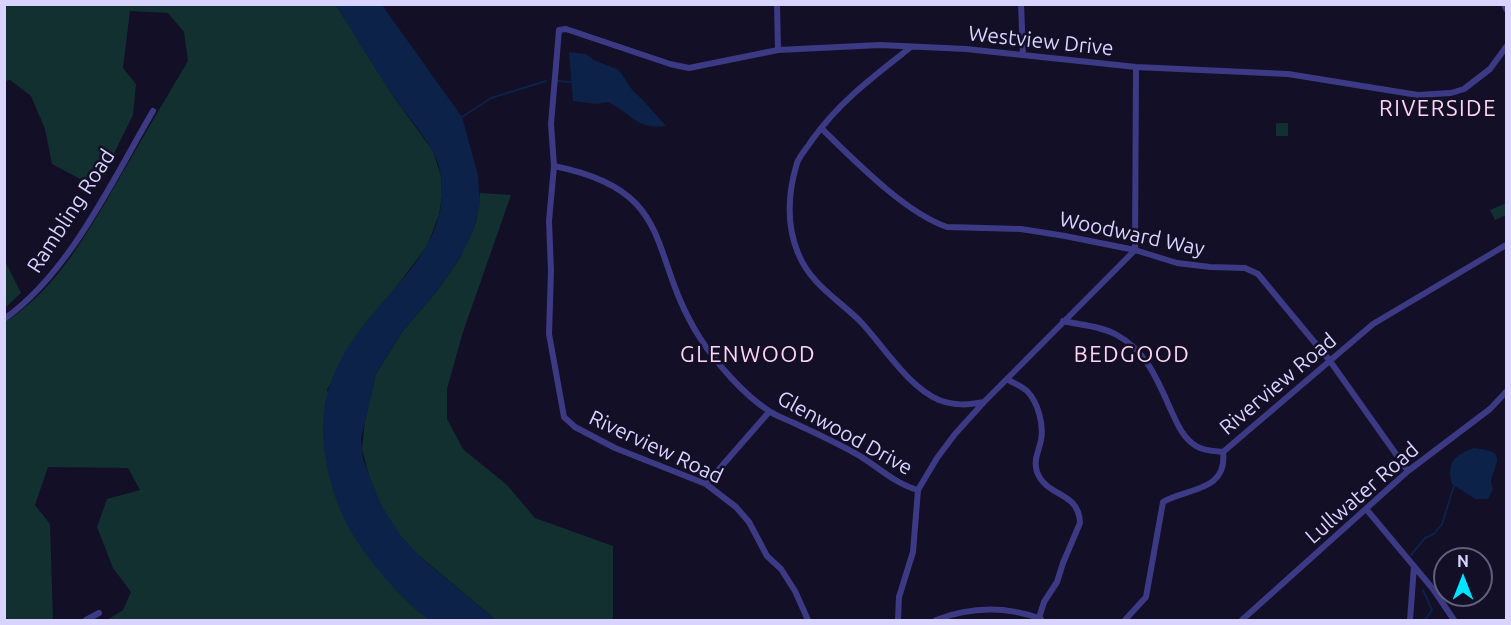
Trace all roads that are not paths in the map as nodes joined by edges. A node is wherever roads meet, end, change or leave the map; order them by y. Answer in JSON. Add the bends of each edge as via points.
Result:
{"nodes":[{"id":1,"x":777,"y":4,"type":"edge"},
{"id":2,"x":1022,"y":4,"type":"edge"},
{"id":3,"x":1503,"y":4,"type":"edge"},
{"id":4,"x":1506,"y":9,"type":"edge"},
{"id":5,"x":559,"y":30,"type":"joint"},
{"id":6,"x":912,"y":46,"type":"junction"},
{"id":7,"x":1506,"y":47,"type":"edge"},
{"id":8,"x":778,"y":50,"type":"junction"},
{"id":9,"x":1023,"y":55,"type":"junction"},
{"id":10,"x":1136,"y":67,"type":"junction"},
{"id":11,"x":153,"y":111,"type":"dead end"},
{"id":12,"x":821,"y":128,"type":"junction"},
{"id":13,"x":554,"y":166,"type":"junction"},
{"id":14,"x":1506,"y":245,"type":"edge"},
{"id":15,"x":1135,"y":250,"type":"junction"},
{"id":16,"x":4,"y":319,"type":"edge"},
{"id":17,"x":1063,"y":321,"type":"junction"},
{"id":18,"x":1330,"y":361,"type":"junction"},
{"id":19,"x":1007,"y":379,"type":"junction"},
{"id":20,"x":1506,"y":392,"type":"edge"},
{"id":21,"x":984,"y":402,"type":"junction"},
{"id":22,"x":769,"y":412,"type":"junction"},
{"id":23,"x":1223,"y":452,"type":"junction"},
{"id":24,"x":1408,"y":471,"type":"junction"},
{"id":25,"x":706,"y":484,"type":"junction"},
{"id":26,"x":918,"y":490,"type":"junction"},
{"id":27,"x":1366,"y":510,"type":"junction"},
{"id":28,"x":1414,"y":565,"type":"junction"},
{"id":29,"x":99,"y":613,"type":"dead end"},
{"id":30,"x":1041,"y":620,"type":"edge"},
{"id":31,"x":86,"y":621,"type":"edge"},
{"id":32,"x":808,"y":621,"type":"edge"},
{"id":33,"x":898,"y":621,"type":"edge"},
{"id":34,"x":936,"y":621,"type":"edge"},
{"id":35,"x":1125,"y":621,"type":"edge"},
{"id":36,"x":1242,"y":621,"type":"edge"},
{"id":37,"x":1410,"y":621,"type":"edge"},
{"id":38,"x":1454,"y":621,"type":"edge"}],
"edges":[{"from":1,"to":8,"type":"street"},
{"from":2,"to":9,"type":"street"},
{"from":3,"to":4,"type":"street"},
{"from":5,"to":8,"type":"street","name":"Westview Drive","via":[[689,68]]},
{"from":5,"to":13,"type":"street","name":"Riverview Road","via":[[551,124]]},
{"from":6,"to":8,"type":"street","name":"Westview Drive"},
{"from":6,"to":9,"type":"street","name":"Westview Drive"},
{"from":6,"to":12,"type":"street","via":[[848,97]]},
{"from":7,"to":10,"type":"street","name":"Westview Drive","via":[[1480,79],[1464,89],[1437,94],[1413,94],[1288,74]]},
{"from":9,"to":10,"type":"street","name":"Westview Drive"},
{"from":10,"to":15,"type":"street"},
{"from":11,"to":16,"type":"street","name":"Rambling Road","via":[[57,268]]},
{"from":12,"to":15,"type":"street","name":"Woodward Way","via":[[861,167],[938,224],[1021,229]]},
{"from":12,"to":21,"type":"street","via":[[798,160],[792,185],[790,224],[799,256],[811,276],[859,320],[922,390],[953,404],[969,406]]},
{"from":13,"to":22,"type":"street","name":"Glenwood Drive","via":[[597,177],[642,209],[660,243],[683,307],[701,339],[738,384]]},
{"from":13,"to":25,"type":"street","name":"Riverview Road","via":[[549,221],[549,334],[564,417],[615,448]]},
{"from":14,"to":18,"type":"street","name":"Riverview Road","via":[[1373,324]]},
{"from":15,"to":17,"type":"street","name":"Glenwood Drive"},
{"from":15,"to":18,"type":"street","name":"Woodward Way","via":[[1176,263],[1245,268],[1258,274]]},
{"from":17,"to":19,"type":"street","name":"Glenwood Drive"},
{"from":17,"to":23,"type":"street","via":[[1107,330],[1129,343],[1151,366],[1188,440],[1198,448]]},
{"from":18,"to":23,"type":"street","name":"Riverview Road"},
{"from":18,"to":24,"type":"street","name":"Woodward Way"},
{"from":19,"to":21,"type":"street","name":"Glenwood Drive"},
{"from":19,"to":30,"type":"street","via":[[1027,391],[1041,417],[1042,439],[1035,462],[1038,474],[1046,485],[1077,506],[1080,517],[1057,582],[1044,602]]},
{"from":20,"to":24,"type":"street","name":"Lullwater Road","via":[[1490,410]]},
{"from":21,"to":26,"type":"street","name":"Glenwood Drive","via":[[955,434]]},
{"from":22,"to":25,"type":"street"},
{"from":22,"to":26,"type":"street","name":"Glenwood Drive","via":[[854,452],[905,487]]},
{"from":23,"to":35,"type":"street","name":"Riverview Road","via":[[1222,471],[1211,483],[1163,502],[1146,597]]},
{"from":24,"to":27,"type":"street","name":"Lullwater Road"},
{"from":25,"to":32,"type":"street","name":"Riverview Road","via":[[749,522],[767,556],[795,591]]},
{"from":26,"to":33,"type":"street","via":[[913,552],[899,597]]},
{"from":27,"to":28,"type":"street"},
{"from":27,"to":36,"type":"street","name":"Lullwater Road"},
{"from":28,"to":37,"type":"street"},
{"from":28,"to":38,"type":"street"},
{"from":29,"to":31,"type":"street"},
{"from":30,"to":34,"type":"street","via":[[977,609]]}]}
